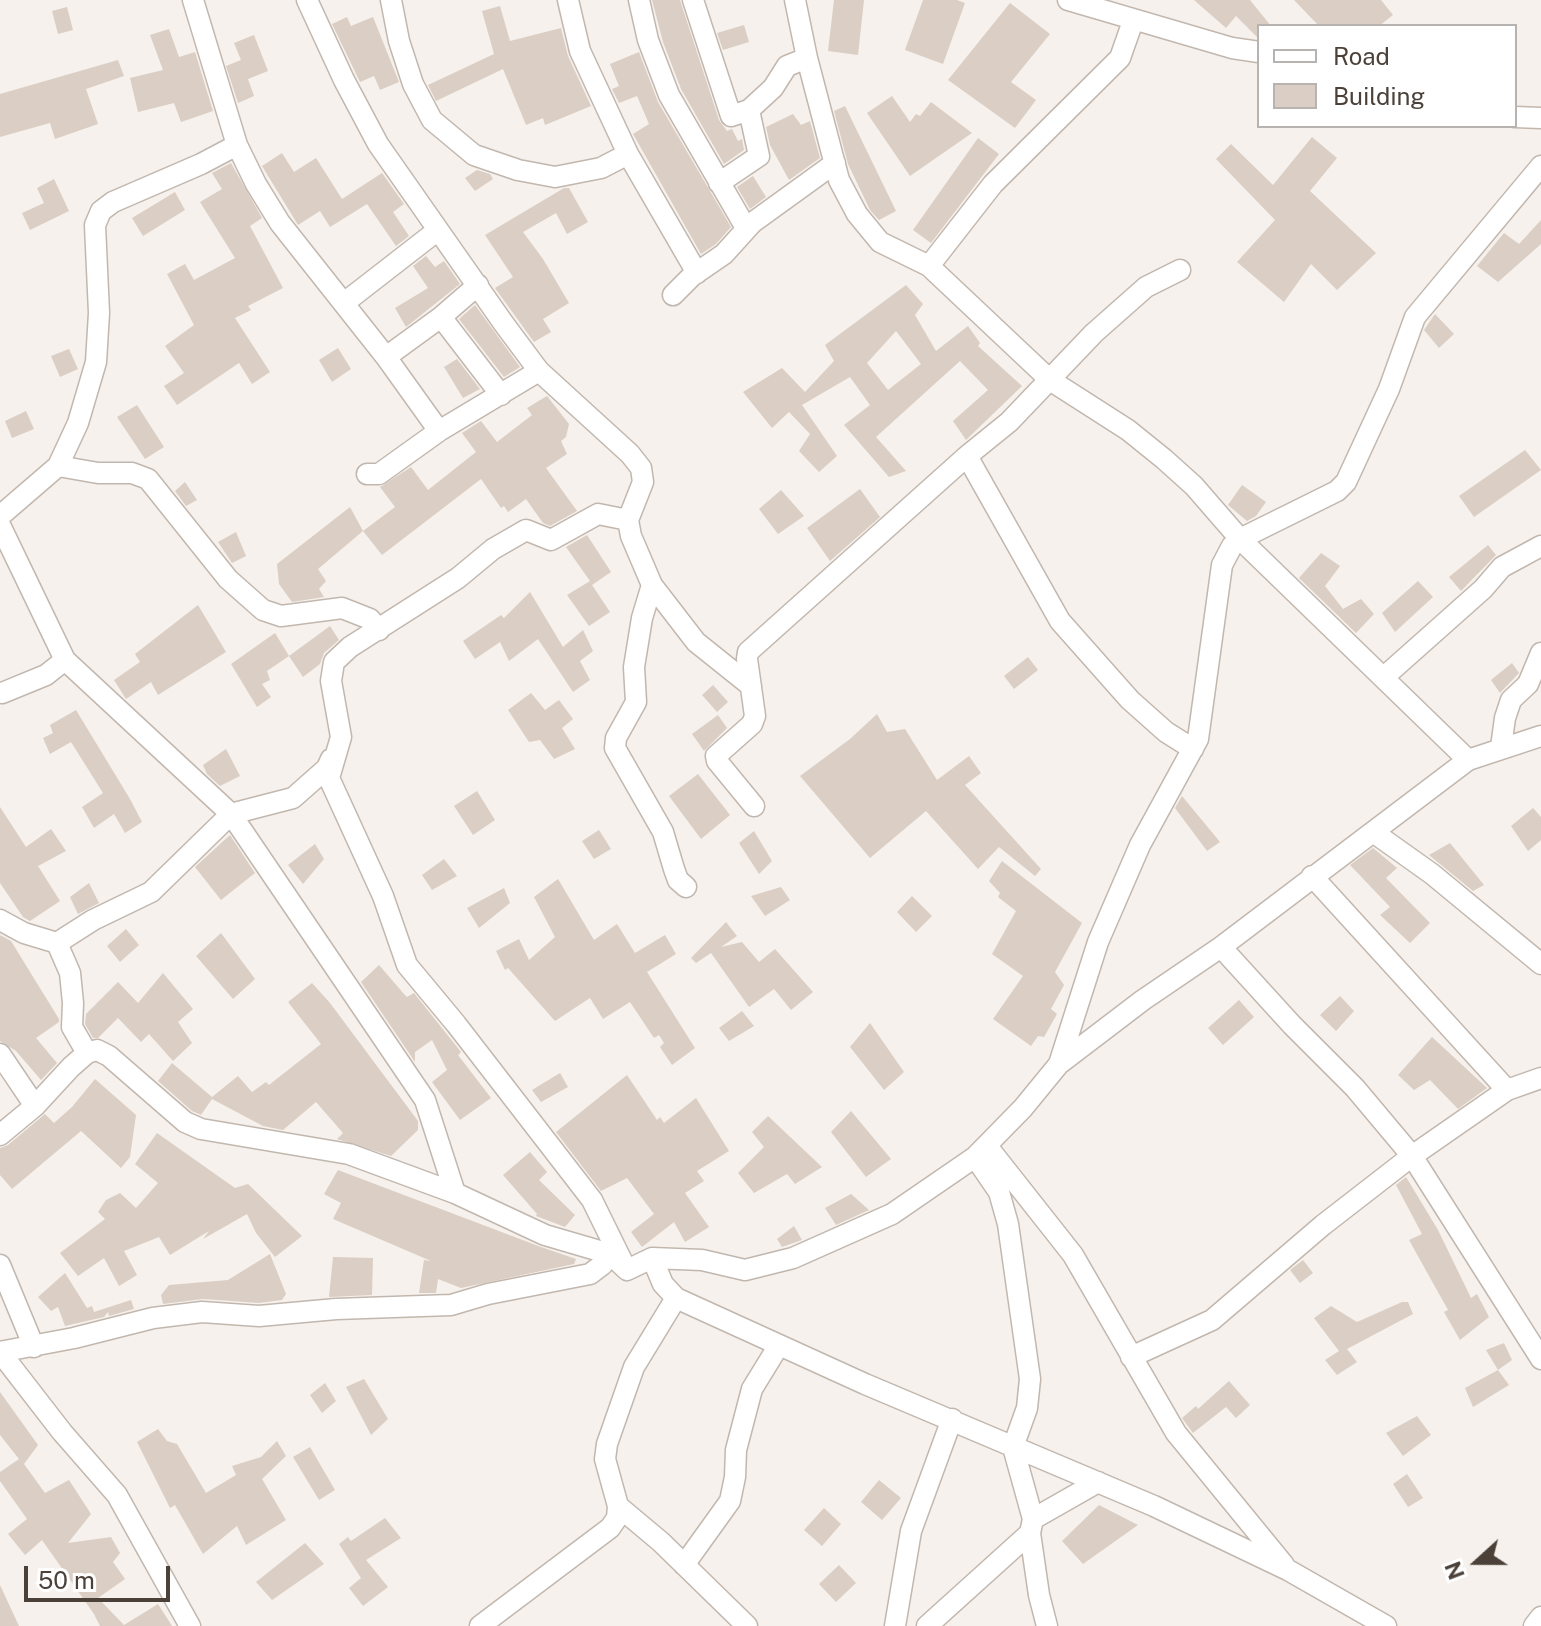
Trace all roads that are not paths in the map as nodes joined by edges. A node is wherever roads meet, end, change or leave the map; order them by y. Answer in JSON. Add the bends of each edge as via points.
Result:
{"nodes":[{"id":1,"x":193,"y":0,"type":"edge"},
{"id":2,"x":307,"y":0,"type":"edge"},
{"id":3,"x":391,"y":0,"type":"edge"},
{"id":4,"x":568,"y":0,"type":"edge"},
{"id":5,"x":639,"y":0,"type":"edge"},
{"id":6,"x":693,"y":0,"type":"edge"},
{"id":7,"x":795,"y":0,"type":"edge"},
{"id":8,"x":1068,"y":0,"type":"edge"},
{"id":9,"x":1133,"y":21,"type":"junction"},
{"id":10,"x":1257,"y":52,"type":"edge"},
{"id":11,"x":807,"y":58,"type":"junction"},
{"id":12,"x":749,"y":110,"type":"junction"},
{"id":13,"x":1517,"y":117,"type":"edge"},
{"id":14,"x":1541,"y":118,"type":"edge"},
{"id":15,"x":237,"y":145,"type":"junction"},
{"id":16,"x":628,"y":154,"type":"junction"},
{"id":17,"x":835,"y":163,"type":"junction"},
{"id":18,"x":1541,"y":166,"type":"edge"},
{"id":19,"x":719,"y":183,"type":"junction"},
{"id":20,"x":746,"y":228,"type":"junction"},
{"id":21,"x":438,"y":230,"type":"junction"},
{"id":22,"x":929,"y":266,"type":"junction"},
{"id":23,"x":1180,"y":270,"type":"dead end"},
{"id":24,"x":697,"y":273,"type":"junction"},
{"id":25,"x":478,"y":285,"type":"junction"},
{"id":26,"x":673,"y":295,"type":"dead end"},
{"id":27,"x":344,"y":303,"type":"junction"},
{"id":28,"x":441,"y":317,"type":"junction"},
{"id":29,"x":386,"y":357,"type":"junction"},
{"id":30,"x":539,"y":371,"type":"junction"},
{"id":31,"x":1050,"y":380,"type":"junction"},
{"id":32,"x":501,"y":395,"type":"junction"},
{"id":33,"x":439,"y":431,"type":"junction"},
{"id":34,"x":967,"y":456,"type":"junction"},
{"id":35,"x":58,"y":466,"type":"junction"},
{"id":36,"x":367,"y":474,"type":"dead end"},
{"id":37,"x":0,"y":516,"type":"edge"},
{"id":38,"x":628,"y":520,"type":"junction"},
{"id":39,"x":0,"y":525,"type":"edge"},
{"id":40,"x":1240,"y":539,"type":"junction"},
{"id":41,"x":1541,"y":546,"type":"edge"},
{"id":42,"x":652,"y":585,"type":"junction"},
{"id":43,"x":379,"y":630,"type":"junction"},
{"id":44,"x":1541,"y":653,"type":"edge"},
{"id":45,"x":65,"y":660,"type":"junction"},
{"id":46,"x":1384,"y":677,"type":"junction"},
{"id":47,"x":751,"y":686,"type":"junction"},
{"id":48,"x":1,"y":691,"type":"edge"},
{"id":49,"x":1541,"y":736,"type":"edge"},
{"id":50,"x":341,"y":737,"type":"junction"},
{"id":51,"x":1501,"y":747,"type":"junction"},
{"id":52,"x":1193,"y":749,"type":"junction"},
{"id":53,"x":1468,"y":760,"type":"junction"},
{"id":54,"x":754,"y":806,"type":"dead end"},
{"id":55,"x":231,"y":814,"type":"junction"},
{"id":56,"x":1373,"y":832,"type":"junction"},
{"id":57,"x":1312,"y":876,"type":"junction"},
{"id":58,"x":686,"y":887,"type":"dead end"},
{"id":59,"x":0,"y":920,"type":"edge"},
{"id":60,"x":57,"y":943,"type":"junction"},
{"id":61,"x":1221,"y":947,"type":"junction"},
{"id":62,"x":1541,"y":964,"type":"edge"},
{"id":63,"x":87,"y":1053,"type":"junction"},
{"id":64,"x":0,"y":1054,"type":"edge"},
{"id":65,"x":1059,"y":1064,"type":"junction"},
{"id":66,"x":1541,"y":1078,"type":"edge"},
{"id":67,"x":1507,"y":1090,"type":"junction"},
{"id":68,"x":35,"y":1106,"type":"junction"},
{"id":69,"x":0,"y":1135,"type":"edge"},
{"id":70,"x":981,"y":1151,"type":"junction"},
{"id":71,"x":1412,"y":1156,"type":"junction"},
{"id":72,"x":455,"y":1193,"type":"junction"},
{"id":73,"x":610,"y":1254,"type":"junction"},
{"id":74,"x":652,"y":1258,"type":"junction"},
{"id":75,"x":0,"y":1265,"type":"edge"},
{"id":76,"x":627,"y":1270,"type":"junction"},
{"id":77,"x":676,"y":1298,"type":"junction"},
{"id":78,"x":779,"y":1345,"type":"junction"},
{"id":79,"x":34,"y":1347,"type":"junction"},
{"id":80,"x":0,"y":1352,"type":"edge"},
{"id":81,"x":1131,"y":1357,"type":"junction"},
{"id":82,"x":1541,"y":1359,"type":"edge"},
{"id":83,"x":952,"y":1419,"type":"junction"},
{"id":84,"x":1013,"y":1447,"type":"junction"},
{"id":85,"x":1098,"y":1482,"type":"junction"},
{"id":86,"x":618,"y":1506,"type":"junction"},
{"id":87,"x":1032,"y":1526,"type":"junction"},
{"id":88,"x":684,"y":1565,"type":"junction"},
{"id":89,"x":1288,"y":1570,"type":"junction"},
{"id":90,"x":1541,"y":1617,"type":"edge"},
{"id":91,"x":190,"y":1626,"type":"edge"},
{"id":92,"x":480,"y":1626,"type":"edge"},
{"id":93,"x":747,"y":1626,"type":"edge"},
{"id":94,"x":895,"y":1626,"type":"edge"},
{"id":95,"x":928,"y":1626,"type":"edge"},
{"id":96,"x":1047,"y":1626,"type":"edge"},
{"id":97,"x":1386,"y":1626,"type":"edge"},
{"id":98,"x":1534,"y":1626,"type":"edge"}],
"edges":[{"from":1,"to":15,"type":"street"},
{"from":2,"to":21,"type":"street","via":[[378,144]]},
{"from":3,"to":16,"type":"street","via":[[413,84],[432,120],[474,155],[555,177],[601,168]]},
{"from":4,"to":16,"type":"street","via":[[580,51]]},
{"from":5,"to":19,"type":"street","via":[[669,95]]},
{"from":6,"to":12,"type":"street","via":[[731,116]]},
{"from":7,"to":11,"type":"street"},
{"from":8,"to":9,"type":"street"},
{"from":9,"to":10,"type":"street"},
{"from":9,"to":22,"type":"street","via":[[1120,58],[993,184]]},
{"from":11,"to":12,"type":"street","via":[[787,66]]},
{"from":11,"to":17,"type":"street"},
{"from":12,"to":19,"type":"street","via":[[759,156]]},
{"from":13,"to":14,"type":"street"},
{"from":15,"to":27,"type":"street","via":[[280,223]]},
{"from":15,"to":35,"type":"street","via":[[101,211],[95,225],[96,362],[78,423]]},
{"from":16,"to":24,"type":"street"},
{"from":17,"to":20,"type":"street"},
{"from":17,"to":22,"type":"street","via":[[857,214],[880,242]]},
{"from":18,"to":40,"type":"street","via":[[1415,317],[1346,482]]},
{"from":19,"to":20,"type":"street"},
{"from":20,"to":24,"type":"street","via":[[724,254]]},
{"from":21,"to":25,"type":"street"},
{"from":21,"to":27,"type":"street"},
{"from":22,"to":31,"type":"street"},
{"from":23,"to":31,"type":"street","via":[[1146,287]]},
{"from":24,"to":26,"type":"street"},
{"from":25,"to":28,"type":"street"},
{"from":25,"to":30,"type":"street"},
{"from":27,"to":29,"type":"street"},
{"from":28,"to":29,"type":"street"},
{"from":28,"to":32,"type":"street"},
{"from":29,"to":33,"type":"street"},
{"from":30,"to":32,"type":"street"},
{"from":30,"to":38,"type":"street","via":[[641,468],[643,482]]},
{"from":31,"to":34,"type":"street"},
{"from":31,"to":40,"type":"street","via":[[1164,459]]},
{"from":32,"to":33,"type":"street"},
{"from":33,"to":36,"type":"street","via":[[379,474]]},
{"from":34,"to":47,"type":"street","via":[[748,652]]},
{"from":34,"to":52,"type":"street","via":[[1060,621],[1130,700]]},
{"from":35,"to":37,"type":"street"},
{"from":35,"to":43,"type":"street","via":[[148,479],[228,579],[263,610],[281,616],[342,608],[370,619]]},
{"from":38,"to":42,"type":"street"},
{"from":38,"to":43,"type":"street","via":[[598,514],[551,540],[526,530]]},
{"from":39,"to":45,"type":"street"},
{"from":40,"to":46,"type":"street"},
{"from":40,"to":52,"type":"street","via":[[1222,565]]},
{"from":41,"to":46,"type":"street","via":[[1502,567]]},
{"from":42,"to":47,"type":"street","via":[[696,642]]},
{"from":42,"to":58,"type":"street","via":[[634,667],[636,702],[615,748],[658,823],[678,880]]},
{"from":43,"to":50,"type":"street","via":[[334,662],[331,681]]},
{"from":44,"to":51,"type":"street","via":[[1528,684],[1511,700]]},
{"from":45,"to":48,"type":"street","via":[[46,675]]},
{"from":45,"to":55,"type":"street"},
{"from":46,"to":53,"type":"street"},
{"from":47,"to":54,"type":"street","via":[[752,724],[716,756]]},
{"from":49,"to":51,"type":"street"},
{"from":50,"to":55,"type":"street","via":[[327,768],[293,798]]},
{"from":50,"to":76,"type":"street","via":[[329,778],[383,896],[407,965],[592,1200]]},
{"from":51,"to":53,"type":"street"},
{"from":52,"to":65,"type":"street","via":[[1140,845],[1098,942]]},
{"from":53,"to":56,"type":"street"},
{"from":55,"to":60,"type":"street","via":[[151,892]]},
{"from":55,"to":72,"type":"street","via":[[425,1100]]},
{"from":56,"to":57,"type":"street"},
{"from":56,"to":62,"type":"street"},
{"from":57,"to":61,"type":"street"},
{"from":57,"to":67,"type":"street"},
{"from":59,"to":60,"type":"street"},
{"from":60,"to":63,"type":"street","via":[[70,973],[72,1027]]},
{"from":61,"to":65,"type":"street"},
{"from":61,"to":71,"type":"street"},
{"from":63,"to":68,"type":"street"},
{"from":63,"to":72,"type":"street","via":[[97,1050],[109,1056],[185,1122],[201,1129],[349,1154]]},
{"from":64,"to":68,"type":"street"},
{"from":65,"to":70,"type":"street"},
{"from":66,"to":67,"type":"street"},
{"from":67,"to":71,"type":"street"},
{"from":68,"to":69,"type":"street"},
{"from":70,"to":74,"type":"street","via":[[892,1214],[793,1258],[745,1270],[702,1260]]},
{"from":70,"to":81,"type":"street","via":[[1073,1255]]},
{"from":70,"to":84,"type":"street","via":[[1008,1224],[1030,1379],[1027,1408]]},
{"from":71,"to":81,"type":"street","via":[[1212,1320]]},
{"from":71,"to":82,"type":"street"},
{"from":72,"to":73,"type":"street","via":[[545,1235]]},
{"from":73,"to":76,"type":"street"},
{"from":73,"to":79,"type":"street","via":[[590,1274],[451,1305],[259,1316],[202,1312],[153,1318]]},
{"from":74,"to":76,"type":"street"},
{"from":74,"to":77,"type":"street"},
{"from":75,"to":79,"type":"street"},
{"from":77,"to":78,"type":"street"},
{"from":77,"to":86,"type":"street","via":[[634,1367],[607,1444],[605,1459]]},
{"from":78,"to":83,"type":"street"},
{"from":78,"to":88,"type":"street","via":[[752,1389],[730,1501]]},
{"from":79,"to":80,"type":"street"},
{"from":80,"to":91,"type":"street","via":[[117,1495]]},
{"from":81,"to":89,"type":"street","via":[[1176,1433]]},
{"from":83,"to":84,"type":"street"},
{"from":83,"to":94,"type":"street","via":[[911,1531]]},
{"from":84,"to":85,"type":"street"},
{"from":84,"to":87,"type":"street"},
{"from":85,"to":87,"type":"street"},
{"from":85,"to":89,"type":"street"},
{"from":86,"to":88,"type":"street"},
{"from":86,"to":92,"type":"street","via":[[610,1528]]},
{"from":87,"to":95,"type":"street"},
{"from":87,"to":96,"type":"street"},
{"from":88,"to":93,"type":"street"},
{"from":89,"to":97,"type":"street"},
{"from":90,"to":98,"type":"street"}]}
